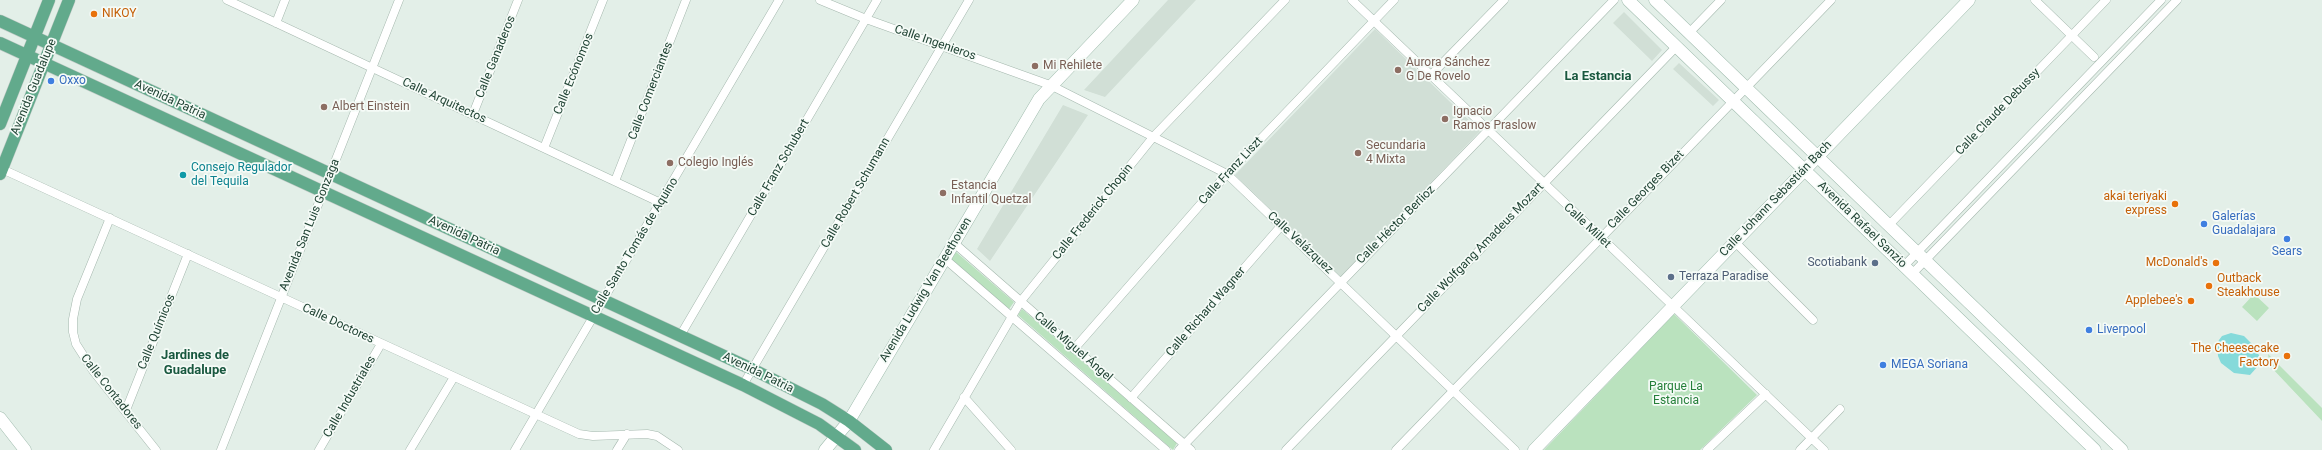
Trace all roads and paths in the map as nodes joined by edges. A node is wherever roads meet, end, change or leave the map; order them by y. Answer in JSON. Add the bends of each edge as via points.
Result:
{"nodes":[{"id":1,"x":49,"y":0,"type":"edge"},
{"id":2,"x":69,"y":0,"type":"edge"},
{"id":3,"x":227,"y":0,"type":"edge"},
{"id":4,"x":285,"y":0,"type":"edge"},
{"id":5,"x":400,"y":0,"type":"edge"},
{"id":6,"x":518,"y":0,"type":"edge"},
{"id":7,"x":603,"y":0,"type":"edge"},
{"id":8,"x":686,"y":0,"type":"edge"},
{"id":9,"x":779,"y":0,"type":"edge"},
{"id":10,"x":820,"y":0,"type":"edge"},
{"id":11,"x":877,"y":0,"type":"edge"},
{"id":12,"x":969,"y":0,"type":"edge"},
{"id":13,"x":1133,"y":0,"type":"edge"},
{"id":14,"x":1285,"y":0,"type":"edge"},
{"id":15,"x":1352,"y":0,"type":"edge"},
{"id":16,"x":1394,"y":0,"type":"edge"},
{"id":17,"x":1504,"y":0,"type":"edge"},
{"id":18,"x":1614,"y":0,"type":"edge"},
{"id":19,"x":1628,"y":0,"type":"edge"},
{"id":20,"x":1655,"y":0,"type":"edge"},
{"id":21,"x":1721,"y":0,"type":"edge"},
{"id":22,"x":1831,"y":0,"type":"edge"},
{"id":23,"x":1969,"y":0,"type":"edge"},
{"id":24,"x":2035,"y":0,"type":"edge"},
{"id":25,"x":2106,"y":0,"type":"edge"},
{"id":26,"x":2161,"y":0,"type":"edge"},
{"id":27,"x":2177,"y":0,"type":"edge"},
{"id":28,"x":866,"y":19,"type":"junction"},
{"id":29,"x":0,"y":21,"type":"edge"},
{"id":30,"x":1374,"y":21,"type":"junction"},
{"id":31,"x":276,"y":23,"type":"junction"},
{"id":32,"x":1690,"y":33,"type":"junction"},
{"id":33,"x":2071,"y":35,"type":"junction"},
{"id":34,"x":34,"y":37,"type":"junction"},
{"id":35,"x":0,"y":43,"type":"edge"},
{"id":36,"x":51,"y":45,"type":"junction"},
{"id":37,"x":942,"y":46,"type":"junction"},
{"id":38,"x":1676,"y":46,"type":"junction"},
{"id":39,"x":27,"y":56,"type":"junction"},
{"id":40,"x":2094,"y":57,"type":"dead end"},
{"id":41,"x":44,"y":64,"type":"junction"},
{"id":42,"x":373,"y":67,"type":"junction"},
{"id":43,"x":1430,"y":76,"type":"junction"},
{"id":44,"x":1050,"y":85,"type":"junction"},
{"id":45,"x":1746,"y":87,"type":"junction"},
{"id":46,"x":1733,"y":101,"type":"junction"},
{"id":47,"x":473,"y":114,"type":"junction"},
{"id":48,"x":0,"y":124,"type":"edge"},
{"id":49,"x":1487,"y":131,"type":"junction"},
{"id":50,"x":1154,"y":136,"type":"junction"},
{"id":51,"x":544,"y":148,"type":"junction"},
{"id":52,"x":1818,"y":156,"type":"junction"},
{"id":53,"x":1804,"y":170,"type":"junction"},
{"id":54,"x":1,"y":171,"type":"edge"},
{"id":55,"x":331,"y":174,"type":"junction"},
{"id":56,"x":1227,"y":174,"type":"junction"},
{"id":57,"x":616,"y":182,"type":"junction"},
{"id":58,"x":1543,"y":184,"type":"junction"},
{"id":59,"x":324,"y":192,"type":"junction"},
{"id":60,"x":661,"y":203,"type":"junction"},
{"id":61,"x":1956,"y":214,"type":"junction"},
{"id":62,"x":110,"y":218,"type":"junction"},
{"id":63,"x":1962,"y":221,"type":"junction"},
{"id":64,"x":1890,"y":224,"type":"junction"},
{"id":65,"x":1281,"y":226,"type":"junction"},
{"id":66,"x":1600,"y":238,"type":"junction"},
{"id":67,"x":1735,"y":242,"type":"junction"},
{"id":68,"x":954,"y":243,"type":"junction"},
{"id":69,"x":188,"y":254,"type":"junction"},
{"id":70,"x":1922,"y":256,"type":"junction"},
{"id":71,"x":945,"y":259,"type":"junction"},
{"id":72,"x":1908,"y":270,"type":"junction"},
{"id":73,"x":1340,"y":281,"type":"junction"},
{"id":74,"x":282,"y":298,"type":"junction"},
{"id":75,"x":603,"y":300,"type":"junction"},
{"id":76,"x":1021,"y":301,"type":"junction"},
{"id":77,"x":1673,"y":306,"type":"junction"},
{"id":78,"x":1011,"y":316,"type":"junction"},
{"id":79,"x":593,"y":317,"type":"junction"},
{"id":80,"x":1813,"y":320,"type":"dead end"},
{"id":81,"x":680,"y":336,"type":"junction"},
{"id":82,"x":1396,"y":336,"type":"junction"},
{"id":83,"x":381,"y":344,"type":"junction"},
{"id":84,"x":1074,"y":349,"type":"junction"},
{"id":85,"x":752,"y":369,"type":"junction"},
{"id":86,"x":454,"y":377,"type":"junction"},
{"id":87,"x":743,"y":385,"type":"junction"},
{"id":88,"x":1453,"y":391,"type":"junction"},
{"id":89,"x":1766,"y":394,"type":"junction"},
{"id":90,"x":964,"y":397,"type":"junction"},
{"id":91,"x":1131,"y":398,"type":"junction"},
{"id":92,"x":1840,"y":409,"type":"dead end"},
{"id":93,"x":126,"y":410,"type":"junction"},
{"id":94,"x":536,"y":414,"type":"junction"},
{"id":95,"x":0,"y":418,"type":"edge"},
{"id":96,"x":849,"y":421,"type":"junction"},
{"id":97,"x":627,"y":434,"type":"junction"},
{"id":98,"x":837,"y":436,"type":"junction"},
{"id":99,"x":1812,"y":438,"type":"junction"},
{"id":100,"x":1181,"y":447,"type":"edge"},
{"id":101,"x":25,"y":450,"type":"edge"},
{"id":102,"x":156,"y":450,"type":"edge"},
{"id":103,"x":221,"y":450,"type":"edge"},
{"id":104,"x":319,"y":450,"type":"edge"},
{"id":105,"x":410,"y":450,"type":"edge"},
{"id":106,"x":515,"y":450,"type":"edge"},
{"id":107,"x":617,"y":450,"type":"edge"},
{"id":108,"x":678,"y":450,"type":"edge"},
{"id":109,"x":825,"y":450,"type":"edge"},
{"id":110,"x":855,"y":450,"type":"edge"},
{"id":111,"x":886,"y":450,"type":"edge"},
{"id":112,"x":934,"y":450,"type":"edge"},
{"id":113,"x":1011,"y":450,"type":"edge"},
{"id":114,"x":1166,"y":450,"type":"edge"},
{"id":115,"x":1191,"y":450,"type":"edge"},
{"id":116,"x":1286,"y":450,"type":"edge"},
{"id":117,"x":1396,"y":450,"type":"edge"},
{"id":118,"x":1515,"y":450,"type":"edge"},
{"id":119,"x":1534,"y":450,"type":"edge"},
{"id":120,"x":1707,"y":450,"type":"edge"},
{"id":121,"x":1800,"y":450,"type":"edge"},
{"id":122,"x":1824,"y":450,"type":"edge"},
{"id":123,"x":2095,"y":450,"type":"edge"},
{"id":124,"x":2122,"y":450,"type":"edge"}],
"edges":[{"from":1,"to":34,"type":"main road","name":"Avenida Guadalupe"},
{"from":2,"to":36,"type":"main road","name":"Avenida Guadalupe"},
{"from":3,"to":31,"type":"street","name":"Calle Arquitectos"},
{"from":4,"to":31,"type":"street"},
{"from":5,"to":42,"type":"street","name":"Avenida San Luis Gonzaga"},
{"from":6,"to":47,"type":"street","name":"Calle Ganaderos"},
{"from":7,"to":51,"type":"street","name":"Calle Ecónomos"},
{"from":8,"to":57,"type":"street","name":"Calle Comerciantes"},
{"from":9,"to":60,"type":"street","name":"Calle Santo Tomás de Aquino"},
{"from":10,"to":28,"type":"street","name":"Calle Ingenieros"},
{"from":11,"to":28,"type":"street","name":"Calle Franz Schubert"},
{"from":12,"to":37,"type":"street","name":"Calle Robert Schumann"},
{"from":13,"to":44,"type":"main road","name":"Avenida Ludwig Van Beethoven"},
{"from":14,"to":50,"type":"street","name":"Calle Frederick Chopin"},
{"from":15,"to":30,"type":"street","name":"Calle Millet"},
{"from":16,"to":30,"type":"street","name":"Calle Franz Liszt"},
{"from":17,"to":43,"type":"street"},
{"from":18,"to":49,"type":"street","name":"Calle Héctor Berlioz"},
{"from":19,"to":38,"type":"main road","name":"Avenida Rafael Sanzio"},
{"from":20,"to":32,"type":"main road","name":"Avenida Rafael Sanzio"},
{"from":21,"to":32,"type":"street"},
{"from":22,"to":45,"type":"street","name":"Calle Georges Bizet"},
{"from":23,"to":52,"type":"main road","name":"Calle Johann Sebastián Bach"},
{"from":24,"to":33,"type":"street"},
{"from":25,"to":33,"type":"street","name":"Calle Claude Debussy"},
{"from":26,"to":61,"type":"street"},
{"from":27,"to":63,"type":"street"},
{"from":28,"to":37,"type":"street","name":"Calle Ingenieros"},
{"from":28,"to":81,"type":"street","name":"Calle Franz Schubert"},
{"from":29,"to":34,"type":"main road","name":"Avenida Patria"},
{"from":30,"to":43,"type":"street","name":"Calle Millet"},
{"from":30,"to":56,"type":"street","name":"Calle Franz Liszt"},
{"from":31,"to":42,"type":"street","name":"Calle Arquitectos"},
{"from":32,"to":45,"type":"main road","name":"Avenida Rafael Sanzio"},
{"from":33,"to":40,"type":"street"},
{"from":33,"to":64,"type":"street","name":"Calle Claude Debussy"},
{"from":34,"to":36,"type":"main road","name":"Avenida Patria"},
{"from":34,"to":39,"type":"main road","name":"Avenida Guadalupe"},
{"from":35,"to":39,"type":"main road","name":"Avenida Patria"},
{"from":36,"to":41,"type":"main road","name":"Avenida Guadalupe"},
{"from":36,"to":55,"type":"main road","name":"Avenida Patria"},
{"from":37,"to":44,"type":"street","name":"Calle Ingenieros"},
{"from":37,"to":85,"type":"street","name":"Calle Robert Schumann"},
{"from":38,"to":46,"type":"main road","name":"Avenida Rafael Sanzio"},
{"from":38,"to":58,"type":"street","name":"Calle Wolfgang Amadeus Mozart"},
{"from":39,"to":41,"type":"main road","name":"Avenida Patria"},
{"from":39,"to":48,"type":"main road","name":"Avenida Guadalupe"},
{"from":41,"to":54,"type":"main road","name":"Avenida Guadalupe"},
{"from":41,"to":59,"type":"main road","name":"Avenida Patria"},
{"from":42,"to":47,"type":"street","name":"Calle Arquitectos"},
{"from":42,"to":55,"type":"street","name":"Avenida San Luis Gonzaga"},
{"from":43,"to":49,"type":"street","name":"Calle Millet"},
{"from":44,"to":50,"type":"street","name":"Calle Velázquez"},
{"from":44,"to":68,"type":"main road","name":"Avenida Ludwig Van Beethoven"},
{"from":45,"to":46,"type":"street","name":"Calle Georges Bizet"},
{"from":45,"to":52,"type":"main road","name":"Avenida Rafael Sanzio"},
{"from":46,"to":53,"type":"main road","name":"Avenida Rafael Sanzio"},
{"from":46,"to":66,"type":"street","name":"Calle Georges Bizet"},
{"from":47,"to":51,"type":"street","name":"Calle Arquitectos"},
{"from":49,"to":58,"type":"street","name":"Calle Millet"},
{"from":49,"to":73,"type":"street","name":"Calle Héctor Berlioz"},
{"from":50,"to":56,"type":"street","name":"Calle Velázquez"},
{"from":50,"to":76,"type":"street","name":"Calle Frederick Chopin"},
{"from":51,"to":57,"type":"street","name":"Calle Arquitectos"},
{"from":52,"to":53,"type":"main road","name":"Calle Johann Sebastián Bach"},
{"from":52,"to":64,"type":"main road","name":"Avenida Rafael Sanzio"},
{"from":53,"to":67,"type":"main road","name":"Calle Johann Sebastián Bach"},
{"from":53,"to":72,"type":"main road","name":"Avenida Rafael Sanzio"},
{"from":54,"to":62,"type":"street","name":"Calle Doctores"},
{"from":55,"to":59,"type":"street","name":"Avenida San Luis Gonzaga"},
{"from":55,"to":75,"type":"main road","name":"Avenida Patria"},
{"from":56,"to":65,"type":"street","name":"Calle Velázquez"},
{"from":56,"to":84,"type":"street","name":"Calle Franz Liszt"},
{"from":57,"to":60,"type":"street","name":"Calle Arquitectos"},
{"from":58,"to":66,"type":"street","name":"Calle Millet"},
{"from":58,"to":82,"type":"street","name":"Calle Wolfgang Amadeus Mozart"},
{"from":59,"to":74,"type":"street","name":"Avenida San Luis Gonzaga"},
{"from":59,"to":79,"type":"main road","name":"Avenida Patria"},
{"from":60,"to":75,"type":"street","name":"Calle Santo Tomás de Aquino"},
{"from":61,"to":63,"type":"street"},
{"from":61,"to":70,"type":"street"},
{"from":62,"to":69,"type":"street","name":"Calle Doctores"},
{"from":62,"to":93,"type":"street","name":"Calle Contadores","via":[[77,299],[73,332],[81,353]]},
{"from":63,"to":70,"type":"street"},
{"from":64,"to":70,"type":"main road","name":"Avenida Rafael Sanzio"},
{"from":65,"to":73,"type":"street","name":"Calle Velázquez"},
{"from":65,"to":91,"type":"street","name":"Calle Richard Wagner"},
{"from":66,"to":77,"type":"street","name":"Calle Millet"},
{"from":66,"to":88,"type":"street","name":"Calle Georges Bizet"},
{"from":67,"to":77,"type":"main road","name":"Calle Johann Sebastián Bach"},
{"from":67,"to":80,"type":"street"},
{"from":68,"to":71,"type":"main road","name":"Avenida Ludwig Van Beethoven"},
{"from":68,"to":76,"type":"street","name":"Calle Miguel Ángel"},
{"from":69,"to":74,"type":"street","name":"Calle Doctores"},
{"from":69,"to":93,"type":"street","name":"Calle Químicos"},
{"from":70,"to":72,"type":"street"},
{"from":70,"to":124,"type":"main road","name":"Avenida Rafael Sanzio"},
{"from":71,"to":78,"type":"street","name":"Calle Miguel Ángel"},
{"from":71,"to":96,"type":"main road","name":"Avenida Ludwig Van Beethoven"},
{"from":72,"to":123,"type":"main road","name":"Avenida Rafael Sanzio"},
{"from":73,"to":82,"type":"street","name":"Calle Velázquez"},
{"from":73,"to":100,"type":"street","name":"Calle Héctor Berlioz"},
{"from":74,"to":83,"type":"street","name":"Calle Doctores"},
{"from":74,"to":103,"type":"street","name":"Avenida San Luis Gonzaga"},
{"from":75,"to":79,"type":"street","name":"Calle Santo Tomás de Aquino"},
{"from":75,"to":81,"type":"main road","name":"Avenida Patria"},
{"from":76,"to":78,"type":"street","name":"Calle Frederick Chopin"},
{"from":76,"to":84,"type":"street","name":"Calle Miguel Ángel"},
{"from":77,"to":89,"type":"street","name":"Calle Millet"},
{"from":77,"to":119,"type":"main road","name":"Calle Johann Sebastián Bach"},
{"from":78,"to":90,"type":"street","name":"Calle Frederick Chopin"},
{"from":78,"to":114,"type":"street","name":"Calle Miguel Ángel"},
{"from":79,"to":87,"type":"main road","name":"Avenida Patria"},
{"from":79,"to":94,"type":"street","name":"Calle Santo Tomás de Aquino"},
{"from":81,"to":85,"type":"main road","name":"Avenida Patria"},
{"from":82,"to":88,"type":"street","name":"Calle Velázquez"},
{"from":82,"to":116,"type":"street","name":"Calle Wolfgang Amadeus Mozart"},
{"from":83,"to":86,"type":"street","name":"Calle Doctores"},
{"from":83,"to":104,"type":"street","name":"Calle Industriales"},
{"from":84,"to":91,"type":"street","name":"Calle Miguel Ángel"},
{"from":85,"to":87,"type":"street","name":"Calle Robert Schumann"},
{"from":85,"to":96,"type":"main road","name":"Avenida Patria","via":[[822,404]]},
{"from":86,"to":94,"type":"street","name":"Calle Doctores"},
{"from":86,"to":105,"type":"street"},
{"from":87,"to":98,"type":"main road","name":"Avenida Patria"},
{"from":88,"to":117,"type":"street","name":"Calle Georges Bizet"},
{"from":88,"to":118,"type":"street","name":"Calle Velázquez"},
{"from":89,"to":99,"type":"street","name":"Calle Millet"},
{"from":89,"to":120,"type":"street"},
{"from":90,"to":112,"type":"street","name":"Calle Frederick Chopin"},
{"from":90,"to":113,"type":"street"},
{"from":91,"to":100,"type":"street","name":"Calle Miguel Ángel"},
{"from":92,"to":99,"type":"street"},
{"from":93,"to":102,"type":"street","name":"Calle Contadores"},
{"from":94,"to":97,"type":"street","name":"Calle Doctores","via":[[579,434]]},
{"from":94,"to":106,"type":"street","name":"Calle Santo Tomás de Aquino"},
{"from":95,"to":101,"type":"main road"},
{"from":96,"to":98,"type":"main road","name":"Avenida Ludwig Van Beethoven"},
{"from":96,"to":111,"type":"main road","name":"Avenida Patria"},
{"from":97,"to":107,"type":"street"},
{"from":97,"to":108,"type":"street","name":"Calle Doctores","via":[[657,436]]},
{"from":98,"to":109,"type":"main road","name":"Avenida Ludwig Van Beethoven"},
{"from":98,"to":110,"type":"main road","name":"Avenida Patria"},
{"from":99,"to":121,"type":"street"},
{"from":99,"to":122,"type":"street","name":"Calle Millet"},
{"from":100,"to":115,"type":"street","name":"Calle Miguel Ángel"}]}
